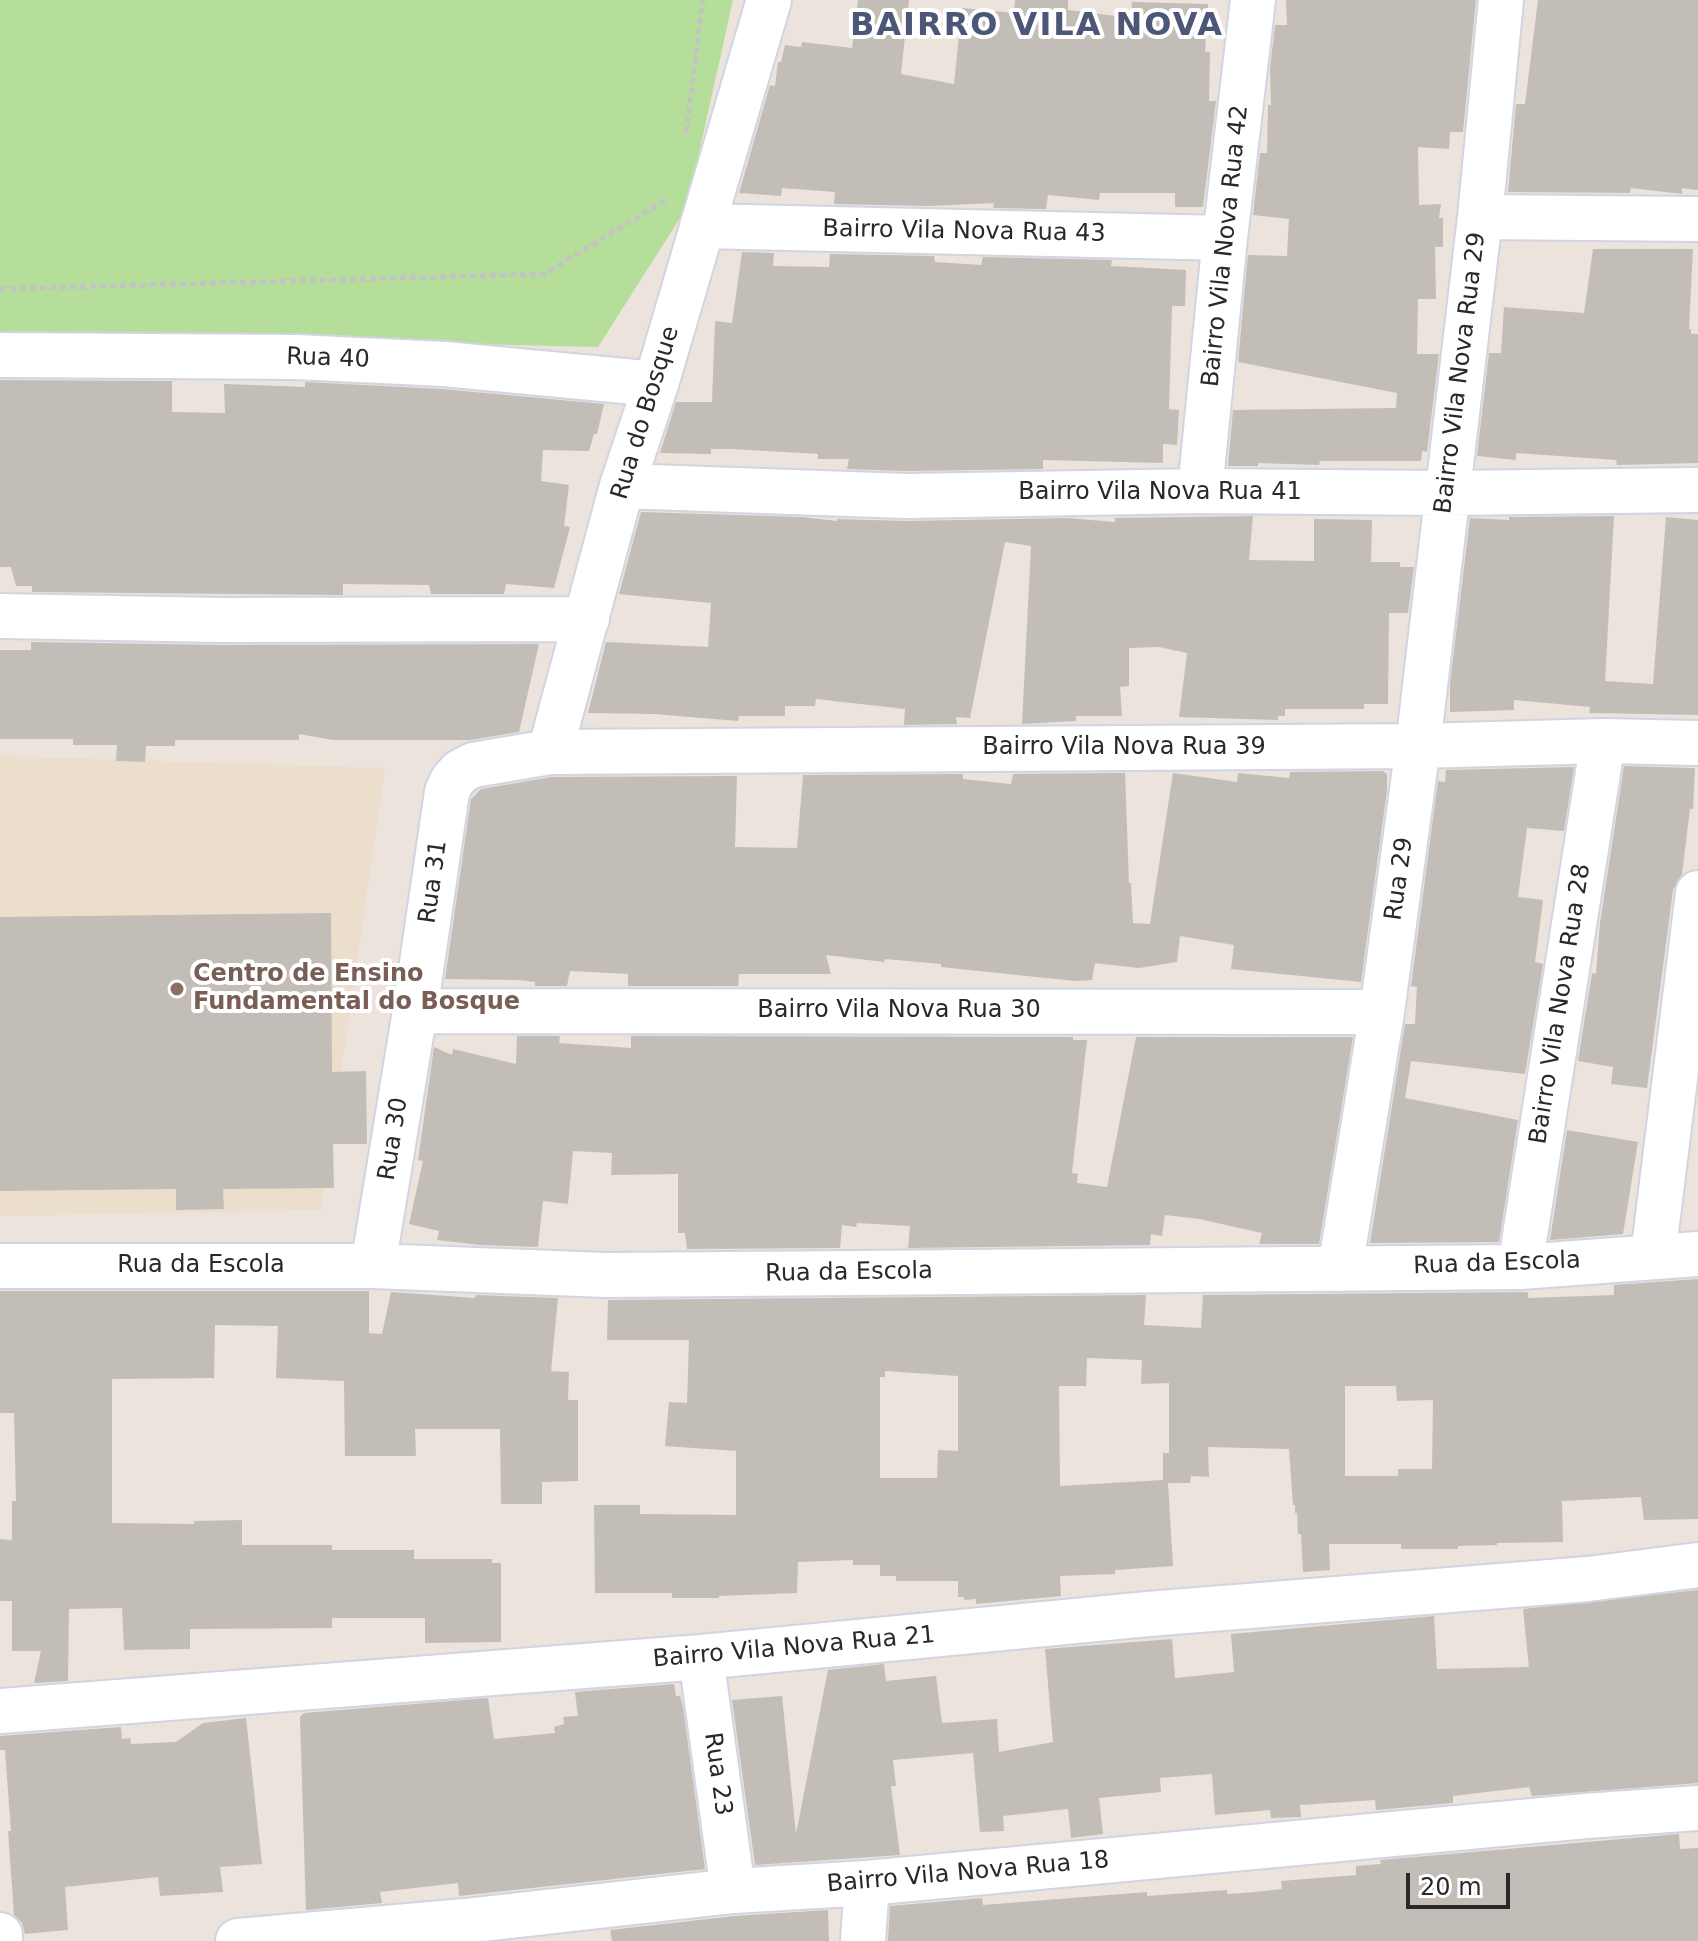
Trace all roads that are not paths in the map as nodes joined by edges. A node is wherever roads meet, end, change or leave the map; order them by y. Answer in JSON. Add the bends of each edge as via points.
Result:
{"nodes":[{"id":1,"x":769,"y":0,"type":"edge"},
{"id":2,"x":1253,"y":0,"type":"edge"},
{"id":3,"x":1501,"y":0,"type":"edge"},
{"id":4,"x":690,"y":209,"type":"junction"},
{"id":5,"x":1480,"y":217,"type":"junction"},
{"id":6,"x":1698,"y":219,"type":"edge"},
{"id":7,"x":1225,"y":238,"type":"junction"},
{"id":8,"x":0,"y":355,"type":"edge"},
{"id":9,"x":656,"y":384,"type":"junction"},
{"id":10,"x":622,"y":486,"type":"junction"},
{"id":11,"x":1698,"y":490,"type":"edge"},
{"id":12,"x":1200,"y":491,"type":"junction"},
{"id":13,"x":1447,"y":493,"type":"junction"},
{"id":14,"x":0,"y":616,"type":"edge"},
{"id":15,"x":587,"y":619,"type":"junction"},
{"id":16,"x":1603,"y":741,"type":"junction"},
{"id":17,"x":1698,"y":743,"type":"edge"},
{"id":18,"x":1418,"y":746,"type":"junction"},
{"id":19,"x":550,"y":752,"type":"junction"},
{"id":20,"x":1698,"y":893,"type":"edge"},
{"id":21,"x":415,"y":1011,"type":"junction"},
{"id":22,"x":1382,"y":1012,"type":"junction"},
{"id":23,"x":1698,"y":1254,"type":"edge"},
{"id":24,"x":1653,"y":1256,"type":"junction"},
{"id":25,"x":0,"y":1266,"type":"edge"},
{"id":26,"x":373,"y":1266,"type":"junction"},
{"id":27,"x":1520,"y":1267,"type":"junction"},
{"id":28,"x":1340,"y":1269,"type":"junction"},
{"id":29,"x":1698,"y":1565,"type":"edge"},
{"id":30,"x":701,"y":1657,"type":"junction"},
{"id":31,"x":0,"y":1711,"type":"edge"},
{"id":32,"x":1698,"y":1808,"type":"edge"},
{"id":33,"x":867,"y":1883,"type":"junction"},
{"id":34,"x":733,"y":1891,"type":"junction"},
{"id":35,"x":0,"y":1935,"type":"edge"},
{"id":36,"x":0,"y":1941,"type":"edge"},
{"id":37,"x":238,"y":1941,"type":"edge"},
{"id":38,"x":863,"y":1941,"type":"edge"}],
"edges":[{"from":1,"to":4,"type":"street","name":"Rua do Bosque"},
{"from":2,"to":7,"type":"street","name":"Bairro Vila Nova Rua 42"},
{"from":3,"to":5,"type":"street","name":"Bairro Vila Nova Rua 29"},
{"from":4,"to":7,"type":"street","name":"Bairro Vila Nova Rua 43"},
{"from":4,"to":9,"type":"street","name":"Rua do Bosque"},
{"from":5,"to":6,"type":"street"},
{"from":5,"to":13,"type":"street","name":"Bairro Vila Nova Rua 29"},
{"from":7,"to":12,"type":"street","name":"Bairro Vila Nova Rua 42"},
{"from":8,"to":9,"type":"street","name":"Rua 40","via":[[311,358],[444,364]]},
{"from":9,"to":10,"type":"street","name":"Rua do Bosque"},
{"from":10,"to":12,"type":"street","name":"Bairro Vila Nova Rua 41","via":[[906,496]]},
{"from":10,"to":15,"type":"street","name":"Rua do Bosque"},
{"from":11,"to":13,"type":"street","name":"Bairro Vila Nova Rua 41"},
{"from":12,"to":13,"type":"street","name":"Bairro Vila Nova Rua 41"},
{"from":13,"to":18,"type":"street","name":"Bairro Vila Nova Rua 29"},
{"from":14,"to":15,"type":"street"},
{"from":15,"to":19,"type":"street","name":"Rua do Bosque"},
{"from":16,"to":17,"type":"street","name":"Bairro Vila Nova Rua 39"},
{"from":16,"to":18,"type":"street","name":"Bairro Vila Nova Rua 39"},
{"from":16,"to":27,"type":"street","name":"Bairro Vila Nova Rua 28"},
{"from":18,"to":19,"type":"street","name":"Bairro Vila Nova Rua 39"},
{"from":18,"to":22,"type":"street","name":"Rua 29"},
{"from":19,"to":21,"type":"street","name":"Rua 31","via":[[473,765],[452,781]]},
{"from":20,"to":24,"type":"street"},
{"from":21,"to":22,"type":"street","name":"Bairro Vila Nova Rua 30"},
{"from":21,"to":26,"type":"street","name":"Rua 30"},
{"from":22,"to":28,"type":"street"},
{"from":23,"to":24,"type":"street","name":"Rua da Escola"},
{"from":24,"to":27,"type":"street","name":"Rua da Escola"},
{"from":25,"to":26,"type":"street","name":"Rua da Escola"},
{"from":26,"to":28,"type":"street","name":"Rua da Escola","via":[[606,1275]]},
{"from":27,"to":28,"type":"street","name":"Rua da Escola"},
{"from":29,"to":30,"type":"street","name":"Bairro Vila Nova Rua 21"},
{"from":30,"to":31,"type":"street","name":"Bairro Vila Nova Rua 21"},
{"from":30,"to":34,"type":"street","name":"Rua 23"},
{"from":32,"to":33,"type":"street","name":"Bairro Vila Nova Rua 18"},
{"from":33,"to":34,"type":"street","name":"Bairro Vila Nova Rua 18"},
{"from":33,"to":38,"type":"street"},
{"from":34,"to":37,"type":"street","name":"Bairro Vila Nova Rua 18"},
{"from":35,"to":36,"type":"street"}]}
